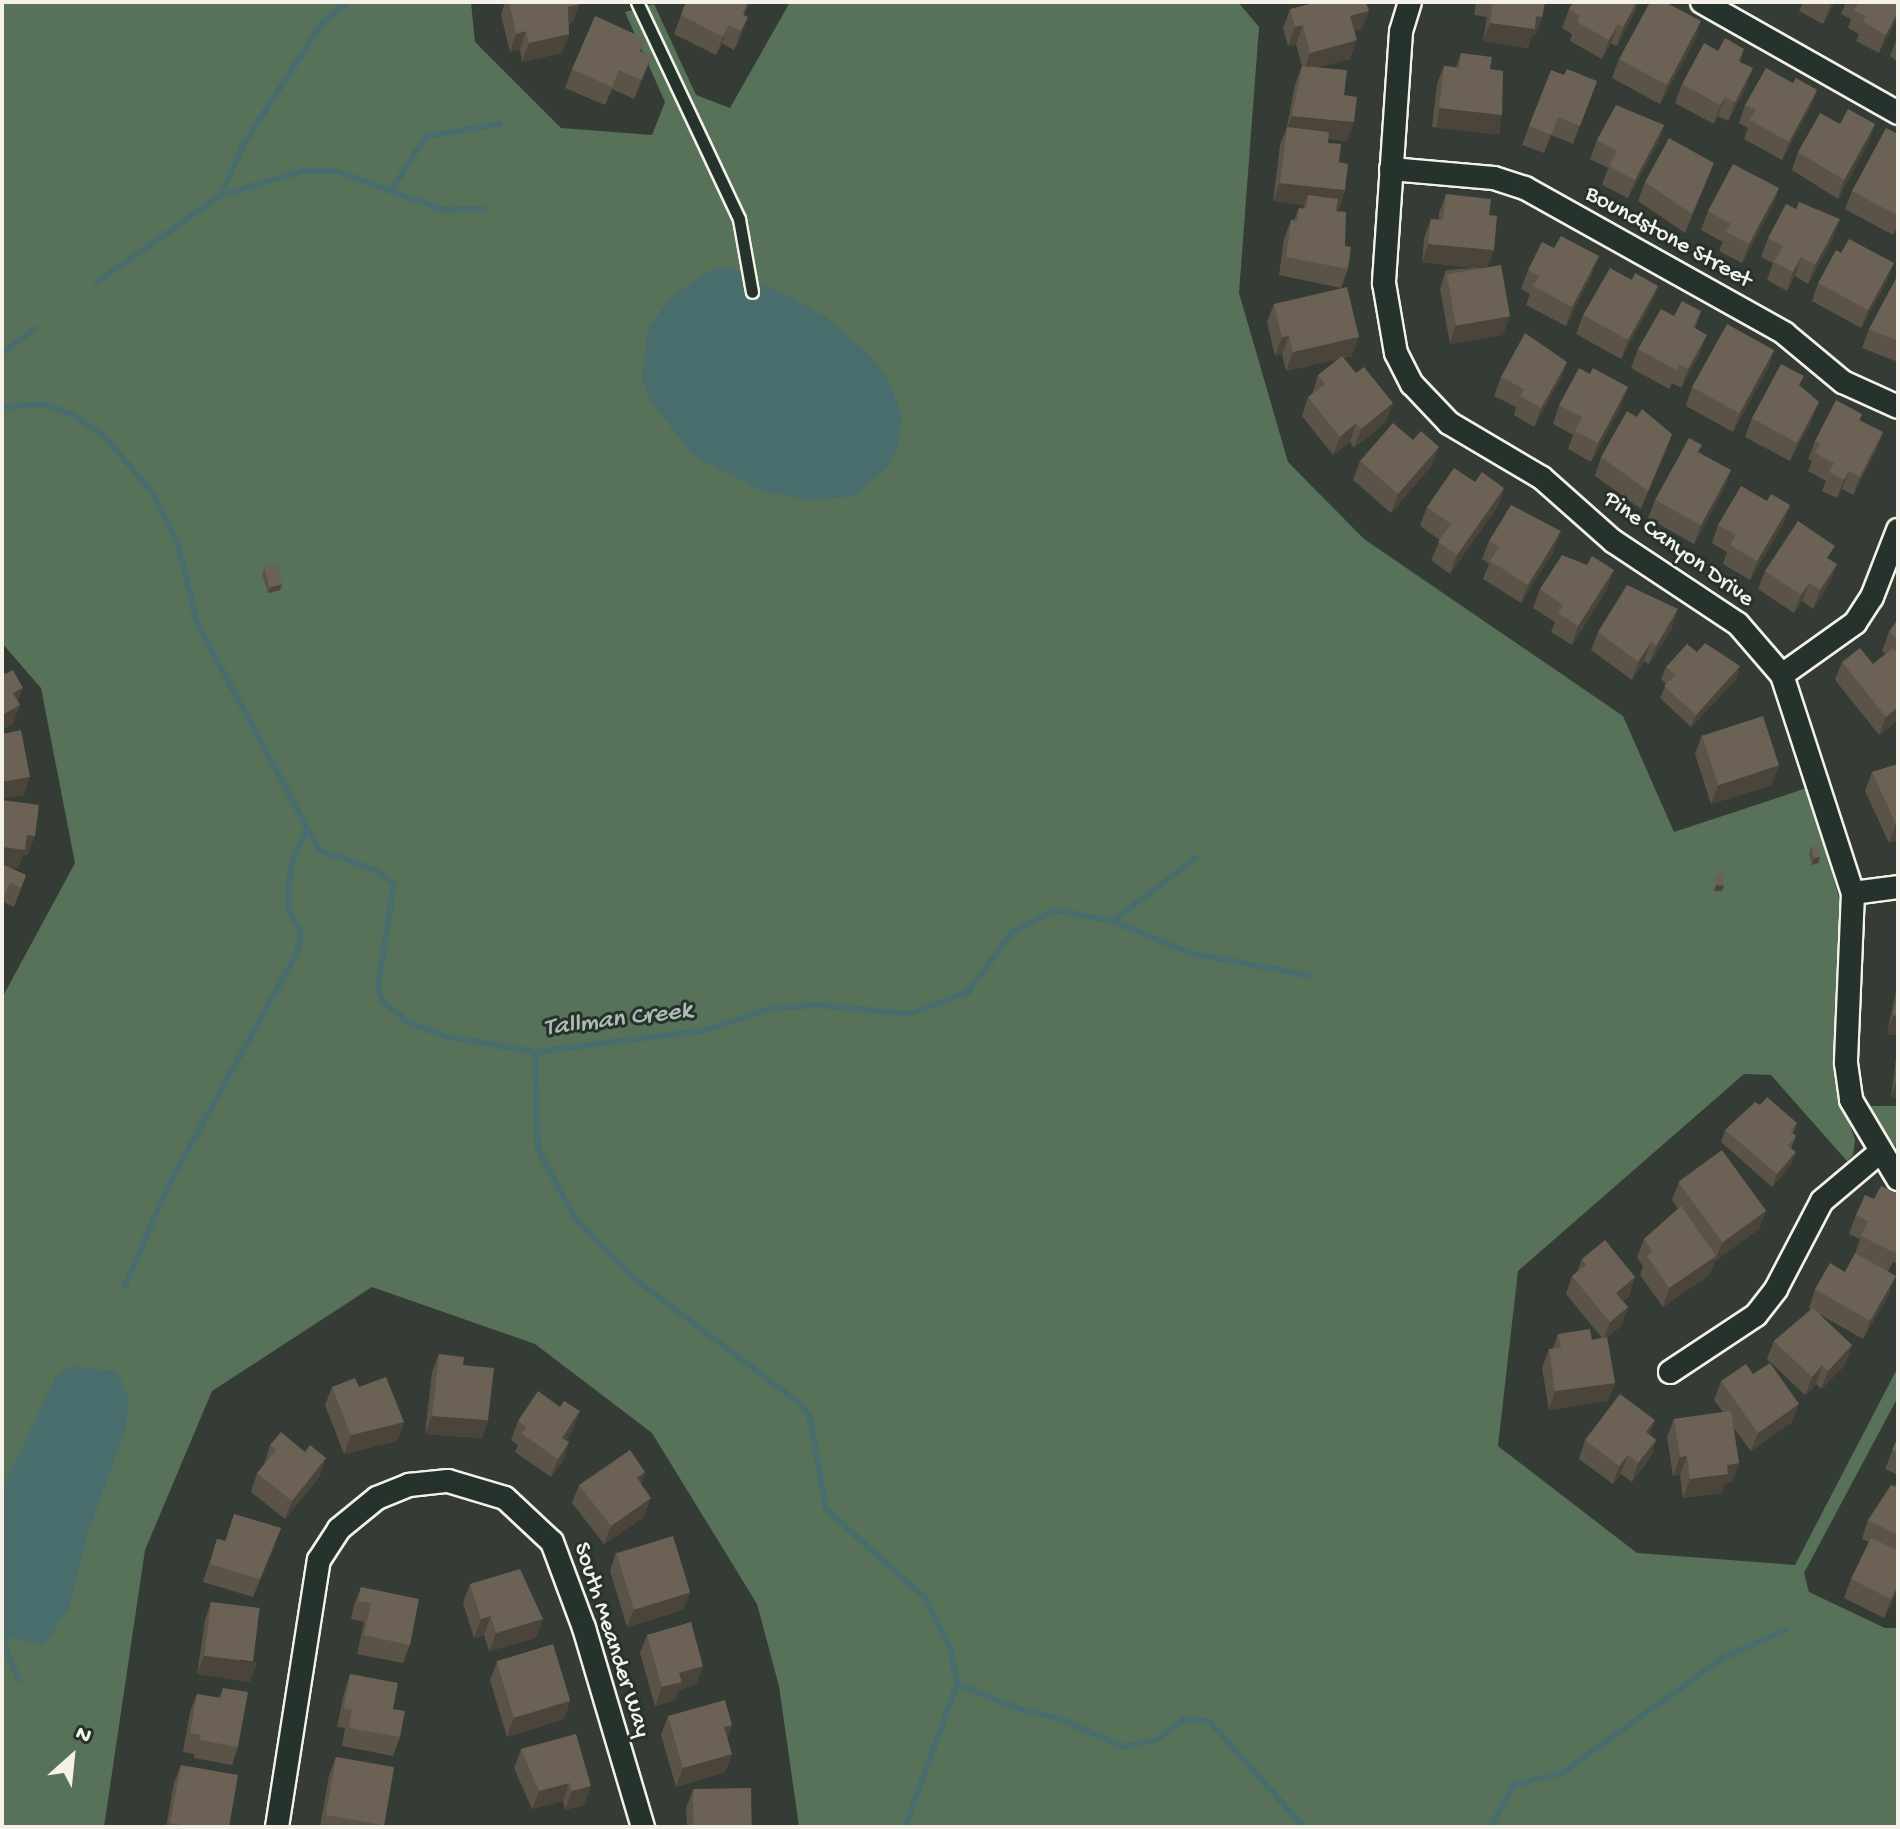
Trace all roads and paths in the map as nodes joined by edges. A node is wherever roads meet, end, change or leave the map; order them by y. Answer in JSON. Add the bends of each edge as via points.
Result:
{"nodes":[{"id":1,"x":637,"y":2,"type":"edge"},
{"id":2,"x":1410,"y":2,"type":"edge"},
{"id":3,"x":1702,"y":2,"type":"edge"},
{"id":4,"x":1898,"y":113,"type":"edge"},
{"id":5,"x":1391,"y":169,"type":"junction"},
{"id":6,"x":752,"y":292,"type":"dead end"},
{"id":7,"x":1898,"y":407,"type":"edge"},
{"id":8,"x":1898,"y":530,"type":"edge"},
{"id":9,"x":1782,"y":675,"type":"junction"},
{"id":10,"x":1898,"y":887,"type":"edge"},
{"id":11,"x":1853,"y":893,"type":"junction"},
{"id":12,"x":1889,"y":1157,"type":"edge"},
{"id":13,"x":1898,"y":1179,"type":"edge"},
{"id":14,"x":1670,"y":1372,"type":"dead end"},
{"id":15,"x":277,"y":1827,"type":"edge"},
{"id":16,"x":643,"y":1827,"type":"edge"}],
"edges":[{"from":1,"to":6,"type":"lane","via":[[739,219]]},
{"from":2,"to":5,"type":"street","name":"Pine Canyon Drive","via":[[1401,32]]},
{"from":3,"to":4,"type":"street"},
{"from":5,"to":7,"type":"street","name":"Boundstone Street","via":[[1494,178],[1525,188],[1784,333],[1843,382]]},
{"from":5,"to":9,"type":"street","name":"Pine Canyon Drive","via":[[1384,307],[1391,339],[1412,384],[1458,430],[1542,478],[1613,541],[1738,624]]},
{"from":8,"to":9,"type":"street","via":[[1872,597],[1855,623]]},
{"from":9,"to":11,"type":"street","name":"Pine Canyon Drive"},
{"from":10,"to":11,"type":"street"},
{"from":11,"to":12,"type":"street","name":"Pine Canyon Drive","via":[[1846,1076],[1851,1100]]},
{"from":12,"to":13,"type":"street","name":"Pine Canyon Drive"},
{"from":12,"to":14,"type":"street","via":[[1822,1201],[1776,1289],[1756,1315]]},
{"from":15,"to":16,"type":"street","name":"South Meander Way","via":[[319,1560],[339,1529],[377,1498],[409,1485],[448,1481],[505,1498],[552,1542],[584,1628]]}]}
